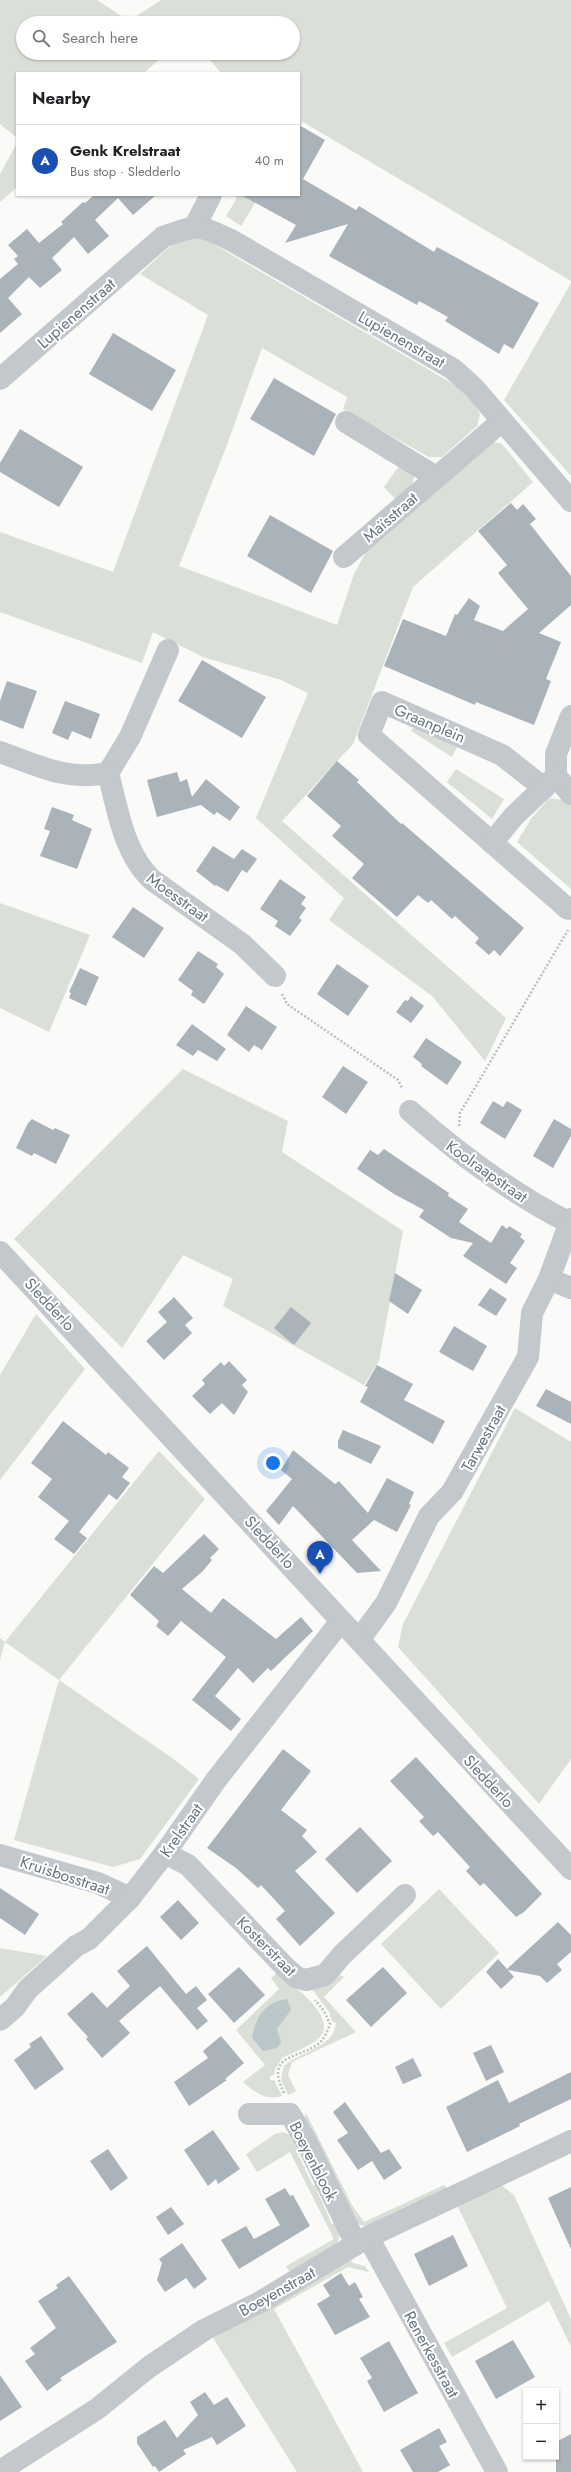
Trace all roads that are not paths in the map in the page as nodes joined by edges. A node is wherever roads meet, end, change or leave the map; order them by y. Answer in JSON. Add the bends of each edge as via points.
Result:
{"nodes":[{"id":1,"x":210,"y":196,"type":"edge"},
{"id":2,"x":195,"y":226,"type":"junction"},
{"id":3,"x":0,"y":380,"type":"edge"},
{"id":4,"x":502,"y":421,"type":"junction"},
{"id":5,"x":346,"y":422,"type":"dead end"},
{"id":6,"x":436,"y":477,"type":"junction"},
{"id":7,"x":571,"y":501,"type":"edge"},
{"id":8,"x":344,"y":557,"type":"dead end"},
{"id":9,"x":168,"y":650,"type":"dead end"},
{"id":10,"x":571,"y":716,"type":"edge"},
{"id":11,"x":0,"y":752,"type":"edge"},
{"id":12,"x":108,"y":773,"type":"junction"},
{"id":13,"x":550,"y":782,"type":"junction"},
{"id":14,"x":571,"y":794,"type":"edge"},
{"id":15,"x":492,"y":843,"type":"junction"},
{"id":16,"x":569,"y":917,"type":"edge"},
{"id":17,"x":278,"y":984,"type":"road end"},
{"id":18,"x":410,"y":1111,"type":"dead end"},
{"id":19,"x":570,"y":1221,"type":"edge"},
{"id":20,"x":0,"y":1252,"type":"edge"},
{"id":21,"x":549,"y":1279,"type":"junction"},
{"id":22,"x":571,"y":1288,"type":"edge"},
{"id":23,"x":342,"y":1621,"type":"junction"},
{"id":24,"x":359,"y":1640,"type":"junction"},
{"id":25,"x":165,"y":1853,"type":"junction"},
{"id":26,"x":0,"y":1855,"type":"edge"},
{"id":27,"x":571,"y":1869,"type":"edge"},
{"id":28,"x":405,"y":1895,"type":"dead end"},
{"id":29,"x":130,"y":1898,"type":"junction"},
{"id":30,"x":0,"y":2020,"type":"edge"},
{"id":31,"x":249,"y":2114,"type":"dead end"},
{"id":32,"x":571,"y":2141,"type":"edge"},
{"id":33,"x":362,"y":2240,"type":"junction"},
{"id":34,"x":0,"y":2471,"type":"edge"},
{"id":35,"x":497,"y":2472,"type":"edge"}],
"edges":[{"from":1,"to":2,"type":"street"},
{"from":2,"to":3,"type":"street","name":"Lupienenstraat","via":[[164,237]]},
{"from":2,"to":4,"type":"street","name":"Lupienenstraat","via":[[231,240],[453,369],[474,388]]},
{"from":4,"to":6,"type":"street","name":"Maïsstraat"},
{"from":4,"to":7,"type":"street","name":"Lupienenstraat"},
{"from":5,"to":6,"type":"street"},
{"from":6,"to":8,"type":"street","name":"Maïsstraat"},
{"from":9,"to":12,"type":"street","via":[[130,738]]},
{"from":10,"to":13,"type":"street","via":[[556,754]]},
{"from":11,"to":12,"type":"street","via":[[69,776],[88,777]]},
{"from":12,"to":17,"type":"street","name":"Moesstraat","via":[[128,848],[138,866],[151,879],[242,944]]},
{"from":13,"to":14,"type":"street"},
{"from":13,"to":15,"type":"street","via":[[513,817]]},
{"from":13,"to":15,"type":"street","name":"Graanplein","via":[[502,755],[382,702],[369,735]]},
{"from":15,"to":16,"type":"street","name":"Graanplein"},
{"from":18,"to":19,"type":"street","name":"Koolraapstraat","via":[[455,1149],[538,1207]]},
{"from":19,"to":21,"type":"street","name":"Tarwestraat"},
{"from":20,"to":23,"type":"street","name":"Sledderlo"},
{"from":21,"to":22,"type":"street"},
{"from":21,"to":24,"type":"street","name":"Tarwestraat","via":[[532,1313],[528,1357],[452,1492],[429,1516],[386,1603]]},
{"from":23,"to":24,"type":"street","name":"Sledderlo"},
{"from":23,"to":25,"type":"street","name":"Krelstraat","via":[[216,1780]]},
{"from":24,"to":27,"type":"street","name":"Sledderlo"},
{"from":25,"to":28,"type":"street","name":"Kosterstraat","via":[[188,1865],[284,1967],[296,1977],[306,1980],[325,1975],[342,1955]]},
{"from":25,"to":29,"type":"street","name":"Krelstraat"},
{"from":26,"to":29,"type":"street","name":"Kruisbosstraat","via":[[98,1882]]},
{"from":29,"to":30,"type":"street","name":"Krelstraat","via":[[89,1939],[76,1946],[28,1989]]},
{"from":31,"to":33,"type":"street","name":"Boeyenblook","via":[[290,2114]]},
{"from":32,"to":33,"type":"street","name":"Boeyenstraat"},
{"from":33,"to":34,"type":"street","name":"Boeyenstraat","via":[[260,2302],[204,2330],[149,2367],[97,2409]]},
{"from":33,"to":35,"type":"street","name":"Renerkesstraat"}]}
